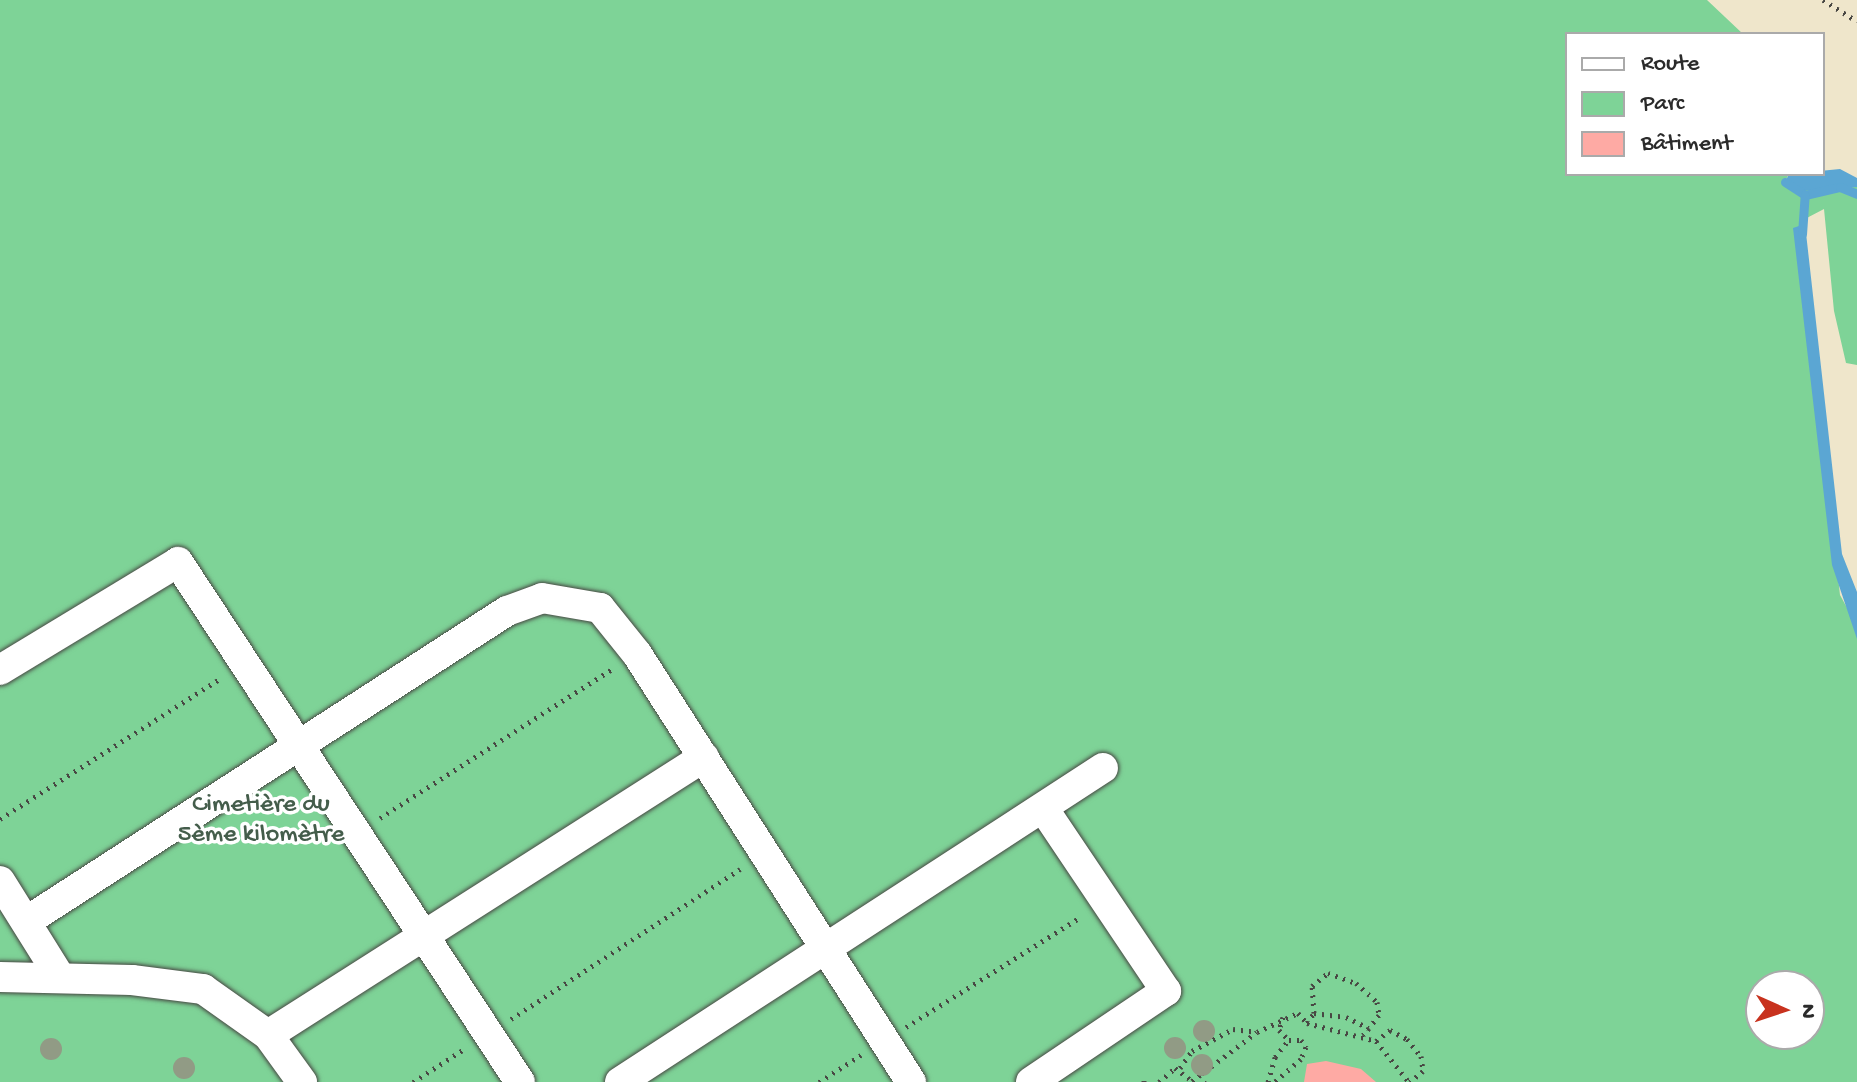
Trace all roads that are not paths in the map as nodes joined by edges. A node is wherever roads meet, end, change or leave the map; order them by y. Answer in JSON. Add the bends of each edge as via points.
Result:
{"nodes":[{"id":1,"x":0,"y":670,"type":"edge"},
{"id":2,"x":300,"y":743,"type":"junction"},
{"id":3,"x":704,"y":757,"type":"junction"},
{"id":4,"x":1103,"y":768,"type":"dead end"},
{"id":5,"x":1043,"y":808,"type":"junction"},
{"id":6,"x":0,"y":881,"type":"edge"},
{"id":7,"x":27,"y":921,"type":"junction"},
{"id":8,"x":427,"y":936,"type":"junction"},
{"id":9,"x":824,"y":950,"type":"junction"},
{"id":10,"x":0,"y":977,"type":"edge"},
{"id":11,"x":60,"y":977,"type":"junction"},
{"id":12,"x":268,"y":1035,"type":"junction"},
{"id":13,"x":302,"y":1082,"type":"edge"},
{"id":14,"x":520,"y":1082,"type":"edge"},
{"id":15,"x":620,"y":1082,"type":"edge"},
{"id":16,"x":911,"y":1082,"type":"edge"},
{"id":17,"x":1031,"y":1082,"type":"edge"}],
"edges":[{"from":1,"to":2,"type":"lane","via":[[178,562]]},
{"from":2,"to":3,"type":"lane","via":[[507,611],[542,598],[600,608],[637,654]]},
{"from":2,"to":7,"type":"lane"},
{"from":2,"to":8,"type":"lane"},
{"from":3,"to":8,"type":"lane"},
{"from":3,"to":9,"type":"lane"},
{"from":4,"to":5,"type":"lane"},
{"from":5,"to":9,"type":"lane"},
{"from":5,"to":17,"type":"lane","via":[[1166,991]]},
{"from":6,"to":7,"type":"lane"},
{"from":7,"to":11,"type":"lane"},
{"from":8,"to":12,"type":"lane"},
{"from":8,"to":14,"type":"lane"},
{"from":9,"to":15,"type":"lane"},
{"from":9,"to":16,"type":"lane"},
{"from":10,"to":11,"type":"lane"},
{"from":11,"to":12,"type":"lane","via":[[203,989]]},
{"from":12,"to":13,"type":"lane"}]}
